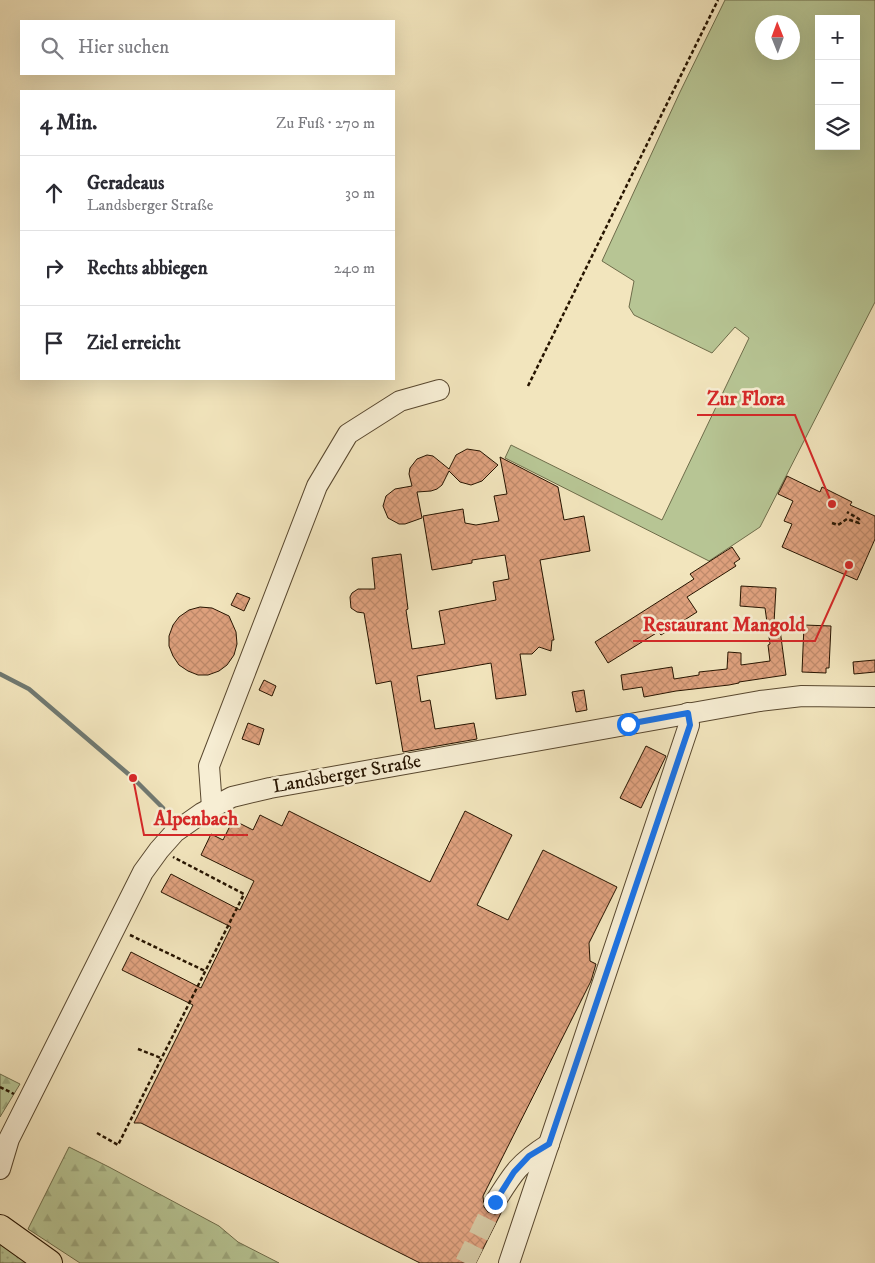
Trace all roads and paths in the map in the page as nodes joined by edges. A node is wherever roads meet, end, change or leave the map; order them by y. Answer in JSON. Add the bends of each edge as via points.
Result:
{"nodes":[{"id":1,"x":718,"y":0,"type":"edge"},
{"id":2,"x":528,"y":386,"type":"dead end"},
{"id":3,"x":439,"y":390,"type":"dead end"},
{"id":4,"x":847,"y":512,"type":"dead end"},
{"id":5,"x":832,"y":522,"type":"dead end"},
{"id":6,"x":875,"y":697,"type":"edge"},
{"id":7,"x":688,"y":713,"type":"junction"},
{"id":8,"x":212,"y":807,"type":"junction"},
{"id":9,"x":159,"y":850,"type":"junction"},
{"id":10,"x":115,"y":928,"type":"junction"},
{"id":11,"x":205,"y":972,"type":"junction"},
{"id":12,"x":138,"y":1049,"type":"dead end"},
{"id":13,"x":161,"y":1058,"type":"junction"},
{"id":14,"x":97,"y":1133,"type":"dead end"},
{"id":15,"x":4,"y":1143,"type":"edge"},
{"id":16,"x":549,"y":1144,"type":"junction"},
{"id":17,"x":0,"y":1169,"type":"edge"},
{"id":18,"x":495,"y":1202,"type":"tunnel mouth"},
{"id":19,"x":0,"y":1228,"type":"edge"},
{"id":20,"x":49,"y":1263,"type":"edge"},
{"id":21,"x":509,"y":1263,"type":"edge"}],
"edges":[{"from":1,"to":2,"type":"path"},
{"from":3,"to":8,"type":"street","via":[[400,401],[348,434],[317,486],[209,766]]},
{"from":4,"to":5,"type":"path","via":[[859,519],[859,523],[846,519],[838,525]]},
{"from":6,"to":7,"type":"street","name":"Landsberger Straße","via":[[802,696]]},
{"from":7,"to":8,"type":"street","name":"Landsberger Straße","via":[[270,788],[232,797]]},
{"from":7,"to":16,"type":"street","via":[[690,725]]},
{"from":8,"to":9,"type":"street","name":"Landsberger Straße","via":[[175,832]]},
{"from":9,"to":10,"type":"street","name":"Landsberger Straße"},
{"from":9,"to":11,"type":"path","via":[[244,894]]},
{"from":10,"to":11,"type":"path"},
{"from":10,"to":15,"type":"street","name":"Landsberger Straße"},
{"from":11,"to":13,"type":"path"},
{"from":12,"to":13,"type":"path"},
{"from":13,"to":14,"type":"path","via":[[118,1145]]},
{"from":15,"to":17,"type":"street","name":"Landsberger Straße"},
{"from":16,"to":18,"type":"street","via":[[529,1156],[514,1172]]},
{"from":16,"to":21,"type":"street"},
{"from":19,"to":20,"type":"main road"}]}
